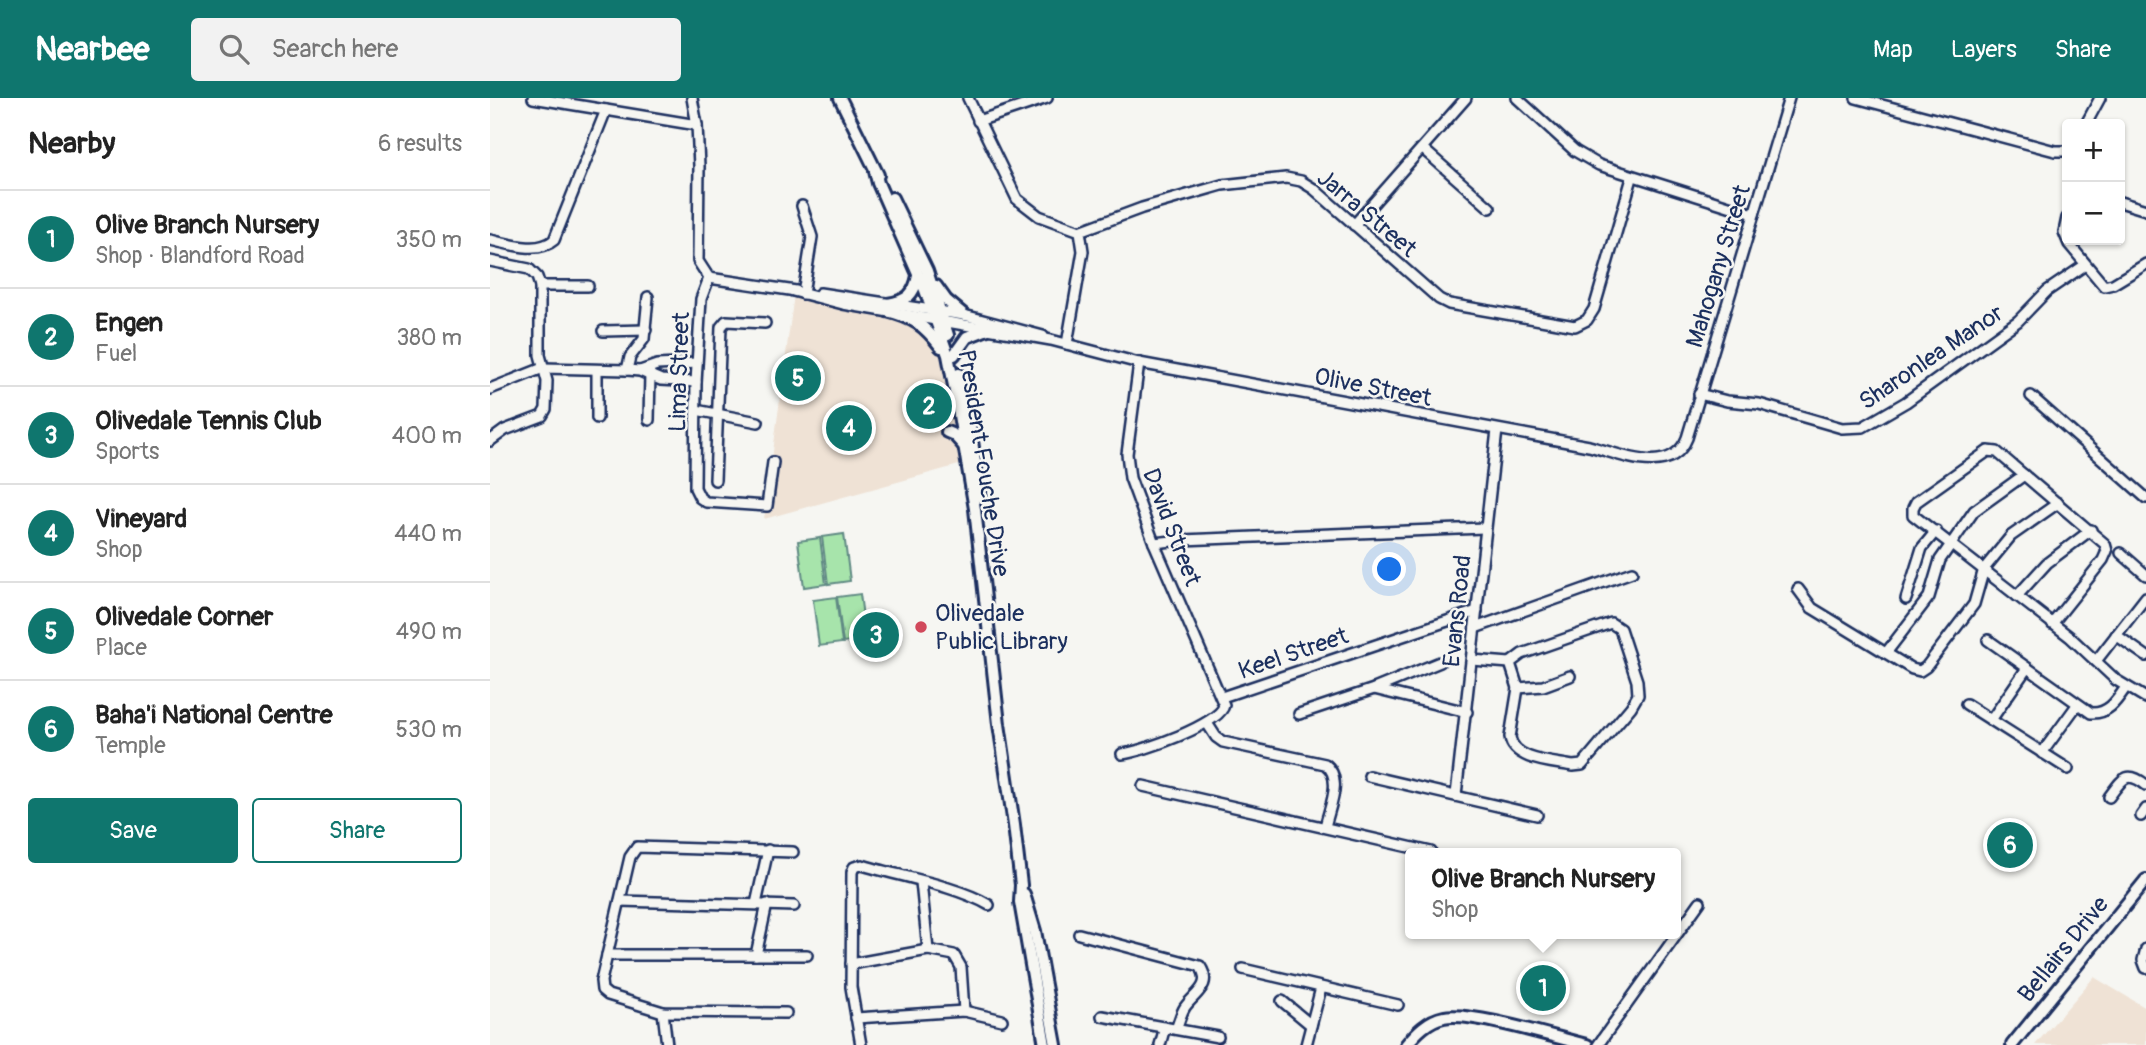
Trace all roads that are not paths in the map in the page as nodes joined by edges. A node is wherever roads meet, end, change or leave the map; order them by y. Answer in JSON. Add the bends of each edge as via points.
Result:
{"nodes":[{"id":1,"x":533,"y":98,"type":"edge"},
{"id":2,"x":692,"y":98,"type":"edge"},
{"id":3,"x":840,"y":98,"type":"edge"},
{"id":4,"x":968,"y":98,"type":"edge"},
{"id":5,"x":1047,"y":98,"type":"edge"},
{"id":6,"x":1466,"y":98,"type":"edge"},
{"id":7,"x":1517,"y":98,"type":"edge"},
{"id":8,"x":1789,"y":98,"type":"edge"},
{"id":9,"x":1856,"y":98,"type":"edge"},
{"id":10,"x":2100,"y":98,"type":"edge"},
{"id":11,"x":606,"y":110,"type":"junction"},
{"id":12,"x":2089,"y":119,"type":"edge"},
{"id":13,"x":978,"y":121,"type":"junction"},
{"id":14,"x":697,"y":125,"type":"junction"},
{"id":15,"x":1423,"y":149,"type":"junction"},
{"id":16,"x":2062,"y":151,"type":"edge"},
{"id":17,"x":1632,"y":178,"type":"junction"},
{"id":18,"x":2125,"y":204,"type":"edge"},
{"id":19,"x":802,"y":206,"type":"dead end"},
{"id":20,"x":1490,"y":208,"type":"dead end"},
{"id":21,"x":2146,"y":210,"type":"edge"},
{"id":22,"x":1754,"y":214,"type":"junction"},
{"id":23,"x":1354,"y":225,"type":"junction"},
{"id":24,"x":1080,"y":232,"type":"junction"},
{"id":25,"x":490,"y":240,"type":"edge"},
{"id":26,"x":2071,"y":245,"type":"edge"},
{"id":27,"x":490,"y":261,"type":"edge"},
{"id":28,"x":2146,"y":264,"type":"edge"},
{"id":29,"x":2085,"y":265,"type":"junction"},
{"id":30,"x":923,"y":273,"type":"junction"},
{"id":31,"x":709,"y":278,"type":"junction"},
{"id":32,"x":540,"y":286,"type":"junction"},
{"id":33,"x":588,"y":286,"type":"dead end"},
{"id":34,"x":799,"y":292,"type":"junction"},
{"id":35,"x":648,"y":296,"type":"dead end"},
{"id":36,"x":888,"y":307,"type":"junction"},
{"id":37,"x":938,"y":315,"type":"junction"},
{"id":38,"x":964,"y":315,"type":"junction"},
{"id":39,"x":765,"y":323,"type":"dead end"},
{"id":40,"x":990,"y":328,"type":"junction"},
{"id":41,"x":646,"y":330,"type":"junction"},
{"id":42,"x":603,"y":331,"type":"dead end"},
{"id":43,"x":1051,"y":340,"type":"junction"},
{"id":44,"x":1067,"y":344,"type":"junction"},
{"id":45,"x":951,"y":355,"type":"junction"},
{"id":46,"x":697,"y":363,"type":"junction"},
{"id":47,"x":1139,"y":363,"type":"junction"},
{"id":48,"x":543,"y":368,"type":"junction"},
{"id":49,"x":597,"y":370,"type":"junction"},
{"id":50,"x":627,"y":370,"type":"junction"},
{"id":51,"x":650,"y":372,"type":"junction"},
{"id":52,"x":696,"y":382,"type":"junction"},
{"id":53,"x":490,"y":389,"type":"edge"},
{"id":54,"x":1699,"y":394,"type":"junction"},
{"id":55,"x":2031,"y":396,"type":"dead end"},
{"id":56,"x":696,"y":410,"type":"junction"},
{"id":57,"x":716,"y":414,"type":"junction"},
{"id":58,"x":597,"y":418,"type":"dead end"},
{"id":59,"x":649,"y":420,"type":"dead end"},
{"id":60,"x":758,"y":422,"type":"dead end"},
{"id":61,"x":1497,"y":430,"type":"junction"},
{"id":62,"x":947,"y":432,"type":"dead end"},
{"id":63,"x":490,"y":441,"type":"edge"},
{"id":64,"x":1684,"y":445,"type":"joint"},
{"id":65,"x":965,"y":447,"type":"junction"},
{"id":66,"x":773,"y":463,"type":"dead end"},
{"id":67,"x":2024,"y":475,"type":"junction"},
{"id":68,"x":715,"y":480,"type":"dead end"},
{"id":69,"x":2146,"y":498,"type":"edge"},
{"id":70,"x":2059,"y":503,"type":"junction"},
{"id":71,"x":1484,"y":528,"type":"junction"},
{"id":72,"x":2091,"y":530,"type":"junction"},
{"id":73,"x":1936,"y":531,"type":"junction"},
{"id":74,"x":1950,"y":542,"type":"junction"},
{"id":75,"x":1154,"y":543,"type":"junction"},
{"id":76,"x":2121,"y":553,"type":"dead end"},
{"id":77,"x":1984,"y":569,"type":"junction"},
{"id":78,"x":1632,"y":572,"type":"dead end"},
{"id":79,"x":2146,"y":575,"type":"edge"},
{"id":80,"x":1798,"y":589,"type":"dead end"},
{"id":81,"x":2017,"y":596,"type":"junction"},
{"id":82,"x":2146,"y":597,"type":"edge"},
{"id":83,"x":1906,"y":599,"type":"dead end"},
{"id":84,"x":1477,"y":611,"type":"junction"},
{"id":85,"x":2053,"y":624,"type":"junction"},
{"id":86,"x":1475,"y":628,"type":"junction"},
{"id":87,"x":2116,"y":635,"type":"junction"},
{"id":88,"x":1988,"y":640,"type":"dead end"},
{"id":89,"x":1886,"y":653,"type":"junction"},
{"id":90,"x":2146,"y":656,"type":"edge"},
{"id":91,"x":1472,"y":660,"type":"junction"},
{"id":92,"x":2096,"y":661,"type":"junction"},
{"id":93,"x":1440,"y":662,"type":"dead end"},
{"id":94,"x":1510,"y":663,"type":"junction"},
{"id":95,"x":2027,"y":668,"type":"junction"},
{"id":96,"x":1570,"y":676,"type":"dead end"},
{"id":97,"x":2126,"y":687,"type":"junction"},
{"id":98,"x":1518,"y":688,"type":"junction"},
{"id":99,"x":1374,"y":689,"type":"junction"},
{"id":100,"x":1222,"y":697,"type":"junction"},
{"id":101,"x":2146,"y":698,"type":"edge"},
{"id":102,"x":1966,"y":704,"type":"dead end"},
{"id":103,"x":2077,"y":705,"type":"junction"},
{"id":104,"x":1467,"y":712,"type":"junction"},
{"id":105,"x":1299,"y":714,"type":"dead end"},
{"id":106,"x":1991,"y":720,"type":"junction"},
{"id":107,"x":1207,"y":723,"type":"junction"},
{"id":108,"x":1002,"y":732,"type":"junction"},
{"id":109,"x":2042,"y":753,"type":"junction"},
{"id":110,"x":1122,"y":754,"type":"dead end"},
{"id":111,"x":2068,"y":769,"type":"dead end"},
{"id":112,"x":1369,"y":776,"type":"dead end"},
{"id":113,"x":2146,"y":785,"type":"edge"},
{"id":114,"x":1143,"y":786,"type":"dead end"},
{"id":115,"x":1456,"y":795,"type":"junction"},
{"id":116,"x":2109,"y":797,"type":"dead end"},
{"id":117,"x":1537,"y":815,"type":"dead end"},
{"id":118,"x":1325,"y":827,"type":"junction"},
{"id":119,"x":1414,"y":848,"type":"edge"},
{"id":120,"x":768,"y":850,"type":"junction"},
{"id":121,"x":793,"y":852,"type":"dead end"},
{"id":122,"x":2146,"y":880,"type":"edge"},
{"id":123,"x":921,"y":882,"type":"junction"},
{"id":124,"x":1021,"y":885,"type":"junction"},
{"id":125,"x":620,"y":901,"type":"junction"},
{"id":126,"x":1700,"y":902,"type":"dead end"},
{"id":127,"x":756,"y":904,"type":"junction"},
{"id":128,"x":767,"y":904,"type":"junction"},
{"id":129,"x":989,"y":905,"type":"dead end"},
{"id":130,"x":794,"y":906,"type":"dead end"},
{"id":131,"x":1681,"y":929,"type":"edge"},
{"id":132,"x":1079,"y":934,"type":"dead end"},
{"id":133,"x":1674,"y":939,"type":"edge"},
{"id":134,"x":2146,"y":949,"type":"edge"},
{"id":135,"x":928,"y":950,"type":"junction"},
{"id":136,"x":607,"y":955,"type":"junction"},
{"id":137,"x":756,"y":955,"type":"junction"},
{"id":138,"x":807,"y":955,"type":"dead end"},
{"id":139,"x":851,"y":964,"type":"junction"},
{"id":140,"x":2146,"y":968,"type":"edge"},
{"id":141,"x":1242,"y":969,"type":"dead end"},
{"id":142,"x":1321,"y":988,"type":"junction"},
{"id":143,"x":1282,"y":1001,"type":"dead end"},
{"id":144,"x":1398,"y":1005,"type":"dead end"},
{"id":145,"x":964,"y":1011,"type":"junction"},
{"id":146,"x":663,"y":1012,"type":"junction"},
{"id":147,"x":786,"y":1013,"type":"dead end"},
{"id":148,"x":1102,"y":1016,"type":"dead end"},
{"id":149,"x":856,"y":1018,"type":"junction"},
{"id":150,"x":1002,"y":1020,"type":"dead end"},
{"id":151,"x":1311,"y":1026,"type":"junction"},
{"id":152,"x":1165,"y":1027,"type":"junction"},
{"id":153,"x":1176,"y":1029,"type":"junction"},
{"id":154,"x":1218,"y":1037,"type":"dead end"},
{"id":155,"x":667,"y":1045,"type":"edge"},
{"id":156,"x":861,"y":1045,"type":"edge"},
{"id":157,"x":1043,"y":1045,"type":"edge"},
{"id":158,"x":1056,"y":1045,"type":"edge"},
{"id":159,"x":1160,"y":1045,"type":"edge"},
{"id":160,"x":1306,"y":1045,"type":"edge"},
{"id":161,"x":1405,"y":1045,"type":"edge"},
{"id":162,"x":1587,"y":1045,"type":"edge"},
{"id":163,"x":1598,"y":1045,"type":"edge"},
{"id":164,"x":2012,"y":1045,"type":"edge"}],
"edges":[{"from":1,"to":11,"type":"street"},
{"from":2,"to":14,"type":"street"},
{"from":3,"to":30,"type":"street","name":"President Fouche Drive"},
{"from":4,"to":13,"type":"street"},
{"from":5,"to":13,"type":"street"},
{"from":6,"to":15,"type":"street"},
{"from":7,"to":17,"type":"street","via":[[1586,159]]},
{"from":8,"to":22,"type":"street","name":"Mahogany Street"},
{"from":9,"to":16,"type":"street"},
{"from":10,"to":12,"type":"street"},
{"from":11,"to":14,"type":"street"},
{"from":11,"to":25,"type":"street","via":[[554,240],[536,247]]},
{"from":13,"to":24,"type":"street","via":[[1022,205]]},
{"from":14,"to":31,"type":"street","via":[[698,261]]},
{"from":15,"to":20,"type":"street"},
{"from":15,"to":23,"type":"street"},
{"from":17,"to":22,"type":"street"},
{"from":17,"to":23,"type":"street","name":"Jarra Street","via":[[1594,309],[1587,320],[1575,326],[1438,299]]},
{"from":18,"to":21,"type":"street"},
{"from":19,"to":34,"type":"street","via":[[812,237]]},
{"from":22,"to":54,"type":"street","name":"Mahogany Street"},
{"from":23,"to":24,"type":"street","name":"Jarra Street","via":[[1308,185],[1275,178],[1222,185]]},
{"from":24,"to":44,"type":"street","via":[[1083,251]]},
{"from":26,"to":29,"type":"street"},
{"from":27,"to":32,"type":"street","via":[[529,269]]},
{"from":28,"to":29,"type":"street","via":[[2108,286],[2100,284]]},
{"from":29,"to":54,"type":"street","name":"Sharonlea Manor","via":[[1906,402],[1863,427],[1842,428],[1759,404]]},
{"from":30,"to":36,"type":"street","via":[[911,296]]},
{"from":30,"to":37,"type":"street","name":"President Fouche Drive"},
{"from":30,"to":38,"type":"street"},
{"from":31,"to":34,"type":"street","name":"Olive Street"},
{"from":31,"to":46,"type":"street","name":"Lima Street","via":[[701,299]]},
{"from":32,"to":33,"type":"street"},
{"from":32,"to":48,"type":"street"},
{"from":34,"to":36,"type":"street","name":"Olive Street"},
{"from":35,"to":41,"type":"street"},
{"from":36,"to":37,"type":"street","name":"Olive Street"},
{"from":36,"to":45,"type":"street","via":[[918,323]]},
{"from":37,"to":38,"type":"street","name":"Olive Street"},
{"from":37,"to":40,"type":"street","name":"Olive Street"},
{"from":37,"to":45,"type":"street","name":"President Fouche Drive"},
{"from":38,"to":43,"type":"street","name":"Olive Street"},
{"from":39,"to":57,"type":"street","via":[[735,320],[723,324]]},
{"from":40,"to":43,"type":"street","name":"Olive Street"},
{"from":40,"to":45,"type":"street","via":[[967,337]]},
{"from":41,"to":42,"type":"street"},
{"from":41,"to":50,"type":"street"},
{"from":43,"to":44,"type":"street","name":"Olive Street"},
{"from":44,"to":47,"type":"street","name":"Olive Street"},
{"from":45,"to":65,"type":"street","name":"President Fouche Drive"},
{"from":45,"to":108,"type":"street","name":"President Fouche Drive","via":[[970,427]]},
{"from":46,"to":51,"type":"street","via":[[657,365]]},
{"from":46,"to":52,"type":"street","name":"Lima Street"},
{"from":47,"to":61,"type":"street","name":"Olive Street"},
{"from":47,"to":75,"type":"street","name":"David Street","via":[[1127,466]]},
{"from":48,"to":49,"type":"street"},
{"from":48,"to":53,"type":"street"},
{"from":48,"to":63,"type":"street","via":[[544,414]]},
{"from":49,"to":50,"type":"street"},
{"from":49,"to":58,"type":"street"},
{"from":50,"to":51,"type":"street"},
{"from":51,"to":52,"type":"street","via":[[661,380]]},
{"from":51,"to":59,"type":"street"},
{"from":52,"to":56,"type":"street","name":"Lima Street"},
{"from":54,"to":64,"type":"street","name":"Mahogany Street"},
{"from":55,"to":69,"type":"street"},
{"from":56,"to":57,"type":"street"},
{"from":56,"to":66,"type":"street","name":"Lima Street","via":[[695,488],[701,499],[767,506]]},
{"from":57,"to":60,"type":"street"},
{"from":57,"to":68,"type":"street"},
{"from":61,"to":64,"type":"street","name":"Olive Street","via":[[1656,461],[1671,458]]},
{"from":61,"to":71,"type":"street","name":"Evans Road"},
{"from":62,"to":65,"type":"street"},
{"from":65,"to":108,"type":"street","name":"President Fouche Drive"},
{"from":67,"to":70,"type":"street"},
{"from":67,"to":73,"type":"street","via":[[1997,452],[1987,452],[1916,502],[1913,515]]},
{"from":67,"to":74,"type":"street","via":[[1974,511]]},
{"from":70,"to":72,"type":"street"},
{"from":70,"to":77,"type":"street","via":[[2011,536]]},
{"from":71,"to":75,"type":"street"},
{"from":71,"to":84,"type":"street","name":"Evans Road"},
{"from":72,"to":81,"type":"street","via":[[2047,563]]},
{"from":72,"to":85,"type":"street","via":[[2107,551]]},
{"from":73,"to":74,"type":"street"},
{"from":73,"to":83,"type":"street","via":[[1922,548]]},
{"from":74,"to":77,"type":"street"},
{"from":74,"to":89,"type":"street","via":[[1929,597]]},
{"from":75,"to":100,"type":"street","name":"David Street"},
{"from":76,"to":79,"type":"street"},
{"from":77,"to":81,"type":"street"},
{"from":77,"to":89,"type":"street","via":[[1974,604],[1926,667],[1916,671]]},
{"from":78,"to":86,"type":"street"},
{"from":80,"to":89,"type":"street","via":[[1812,608]]},
{"from":81,"to":85,"type":"street"},
{"from":82,"to":87,"type":"street"},
{"from":84,"to":86,"type":"street","name":"Evans Road"},
{"from":84,"to":100,"type":"street","name":"Keel Street"},
{"from":85,"to":92,"type":"street"},
{"from":86,"to":91,"type":"street","name":"Evans Road"},
{"from":87,"to":90,"type":"street"},
{"from":87,"to":92,"type":"street"},
{"from":88,"to":95,"type":"street"},
{"from":91,"to":94,"type":"street"},
{"from":91,"to":104,"type":"street","name":"Evans Road"},
{"from":92,"to":97,"type":"street"},
{"from":93,"to":99,"type":"street"},
{"from":94,"to":98,"type":"street"},
{"from":94,"to":98,"type":"street","via":[[1522,654],[1611,623],[1620,629],[1638,687],[1636,701],[1577,766],[1514,749],[1510,731]]},
{"from":95,"to":103,"type":"street"},
{"from":95,"to":106,"type":"street"},
{"from":96,"to":98,"type":"street","via":[[1543,686]]},
{"from":97,"to":101,"type":"street"},
{"from":97,"to":103,"type":"street","via":[[2115,703],[2098,714]]},
{"from":99,"to":104,"type":"street"},
{"from":99,"to":105,"type":"street"},
{"from":100,"to":107,"type":"street","name":"Keel Street","via":[[1223,710]]},
{"from":102,"to":106,"type":"street"},
{"from":103,"to":109,"type":"street"},
{"from":104,"to":115,"type":"street","name":"Evans Road"},
{"from":106,"to":109,"type":"street"},
{"from":107,"to":110,"type":"street","via":[[1140,752]]},
{"from":107,"to":118,"type":"street","via":[[1223,742],[1329,767],[1335,783]]},
{"from":108,"to":124,"type":"street","name":"President Fouche Drive"},
{"from":109,"to":111,"type":"street"},
{"from":112,"to":115,"type":"street"},
{"from":113,"to":116,"type":"street","via":[[2129,776]]},
{"from":114,"to":118,"type":"street"},
{"from":115,"to":117,"type":"street"},
{"from":118,"to":119,"type":"street"},
{"from":120,"to":121,"type":"street"},
{"from":120,"to":125,"type":"street","via":[[637,847],[630,857]]},
{"from":120,"to":127,"type":"street"},
{"from":122,"to":164,"type":"street","name":"Bellairs Drive"},
{"from":123,"to":129,"type":"street"},
{"from":123,"to":135,"type":"street"},
{"from":123,"to":139,"type":"street","via":[[862,865],[854,867]]},
{"from":124,"to":157,"type":"street","name":"President Fouche Drive"},
{"from":124,"to":158,"type":"street","name":"President Fouche Drive","via":[[1035,932]]},
{"from":125,"to":127,"type":"street"},
{"from":125,"to":136,"type":"street"},
{"from":126,"to":131,"type":"street"},
{"from":127,"to":128,"type":"street"},
{"from":128,"to":130,"type":"street"},
{"from":128,"to":137,"type":"street"},
{"from":132,"to":153,"type":"street","via":[[1200,966],[1202,989],[1186,1005]]},
{"from":133,"to":163,"type":"street"},
{"from":134,"to":140,"type":"street"},
{"from":135,"to":139,"type":"street"},
{"from":135,"to":145,"type":"street","via":[[946,952],[959,960]]},
{"from":136,"to":137,"type":"street"},
{"from":136,"to":146,"type":"street","via":[[601,981],[604,993]]},
{"from":137,"to":138,"type":"street"},
{"from":139,"to":149,"type":"street"},
{"from":141,"to":142,"type":"street"},
{"from":142,"to":144,"type":"street"},
{"from":142,"to":151,"type":"street"},
{"from":143,"to":151,"type":"street"},
{"from":145,"to":149,"type":"street"},
{"from":145,"to":150,"type":"street"},
{"from":146,"to":147,"type":"street"},
{"from":146,"to":155,"type":"street"},
{"from":148,"to":152,"type":"street"},
{"from":149,"to":156,"type":"street"},
{"from":151,"to":160,"type":"street"},
{"from":152,"to":153,"type":"street"},
{"from":152,"to":159,"type":"street"},
{"from":153,"to":154,"type":"street"},
{"from":161,"to":162,"type":"street","via":[[1424,1026],[1446,1016],[1479,1019]]}]}
